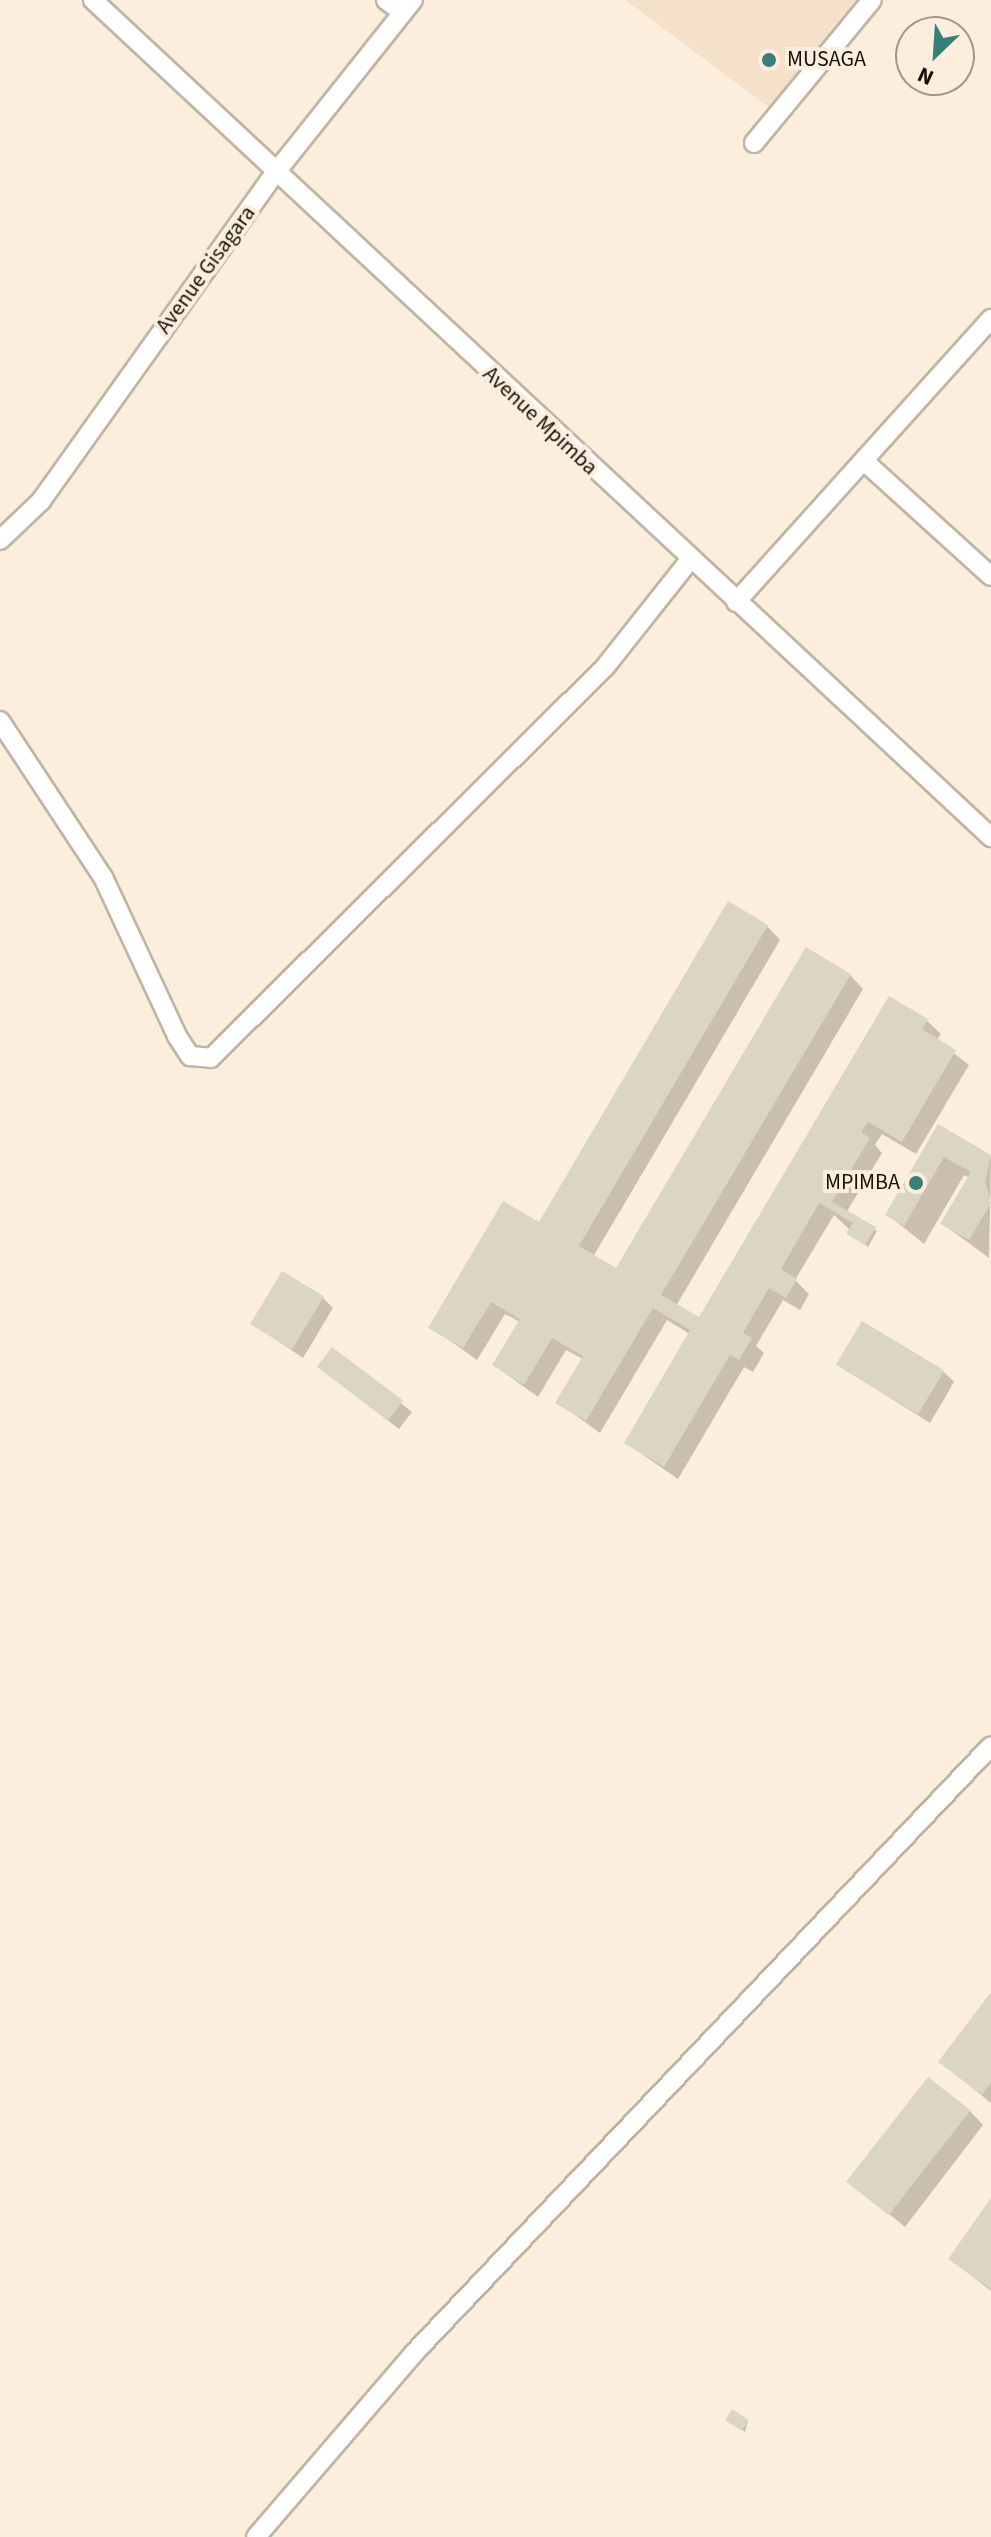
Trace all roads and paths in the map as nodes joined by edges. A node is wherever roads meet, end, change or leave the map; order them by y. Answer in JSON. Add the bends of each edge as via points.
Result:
{"nodes":[{"id":1,"x":93,"y":0,"type":"edge"},
{"id":2,"x":386,"y":0,"type":"edge"},
{"id":3,"x":872,"y":0,"type":"edge"},
{"id":4,"x":408,"y":6,"type":"edge"},
{"id":5,"x":754,"y":143,"type":"dead end"},
{"id":6,"x":276,"y":172,"type":"junction"},
{"id":7,"x":991,"y":319,"type":"edge"},
{"id":8,"x":864,"y":461,"type":"junction"},
{"id":9,"x":0,"y":540,"type":"edge"},
{"id":10,"x":689,"y":561,"type":"junction"},
{"id":11,"x":991,"y":576,"type":"edge"},
{"id":12,"x":736,"y":602,"type":"junction"},
{"id":13,"x":0,"y":721,"type":"edge"},
{"id":14,"x":991,"y":837,"type":"edge"},
{"id":15,"x":991,"y":1746,"type":"edge"},
{"id":16,"x":256,"y":2537,"type":"edge"}],
"edges":[{"from":1,"to":6,"type":"street","name":"Avenue Mpimba"},
{"from":2,"to":4,"type":"street"},
{"from":3,"to":5,"type":"street"},
{"from":4,"to":6,"type":"street","name":"Avenue Gisagara"},
{"from":6,"to":9,"type":"street","name":"Avenue Gisagara","via":[[41,501]]},
{"from":6,"to":10,"type":"street","name":"Avenue Mpimba"},
{"from":7,"to":8,"type":"street"},
{"from":8,"to":11,"type":"street"},
{"from":8,"to":12,"type":"street"},
{"from":10,"to":12,"type":"street","name":"Avenue Mpimba"},
{"from":10,"to":13,"type":"street","via":[[605,667],[211,1058],[190,1056],[103,877]]},
{"from":12,"to":14,"type":"street","name":"Avenue Mpimba"},
{"from":15,"to":16,"type":"street","via":[[414,2353]]}]}
